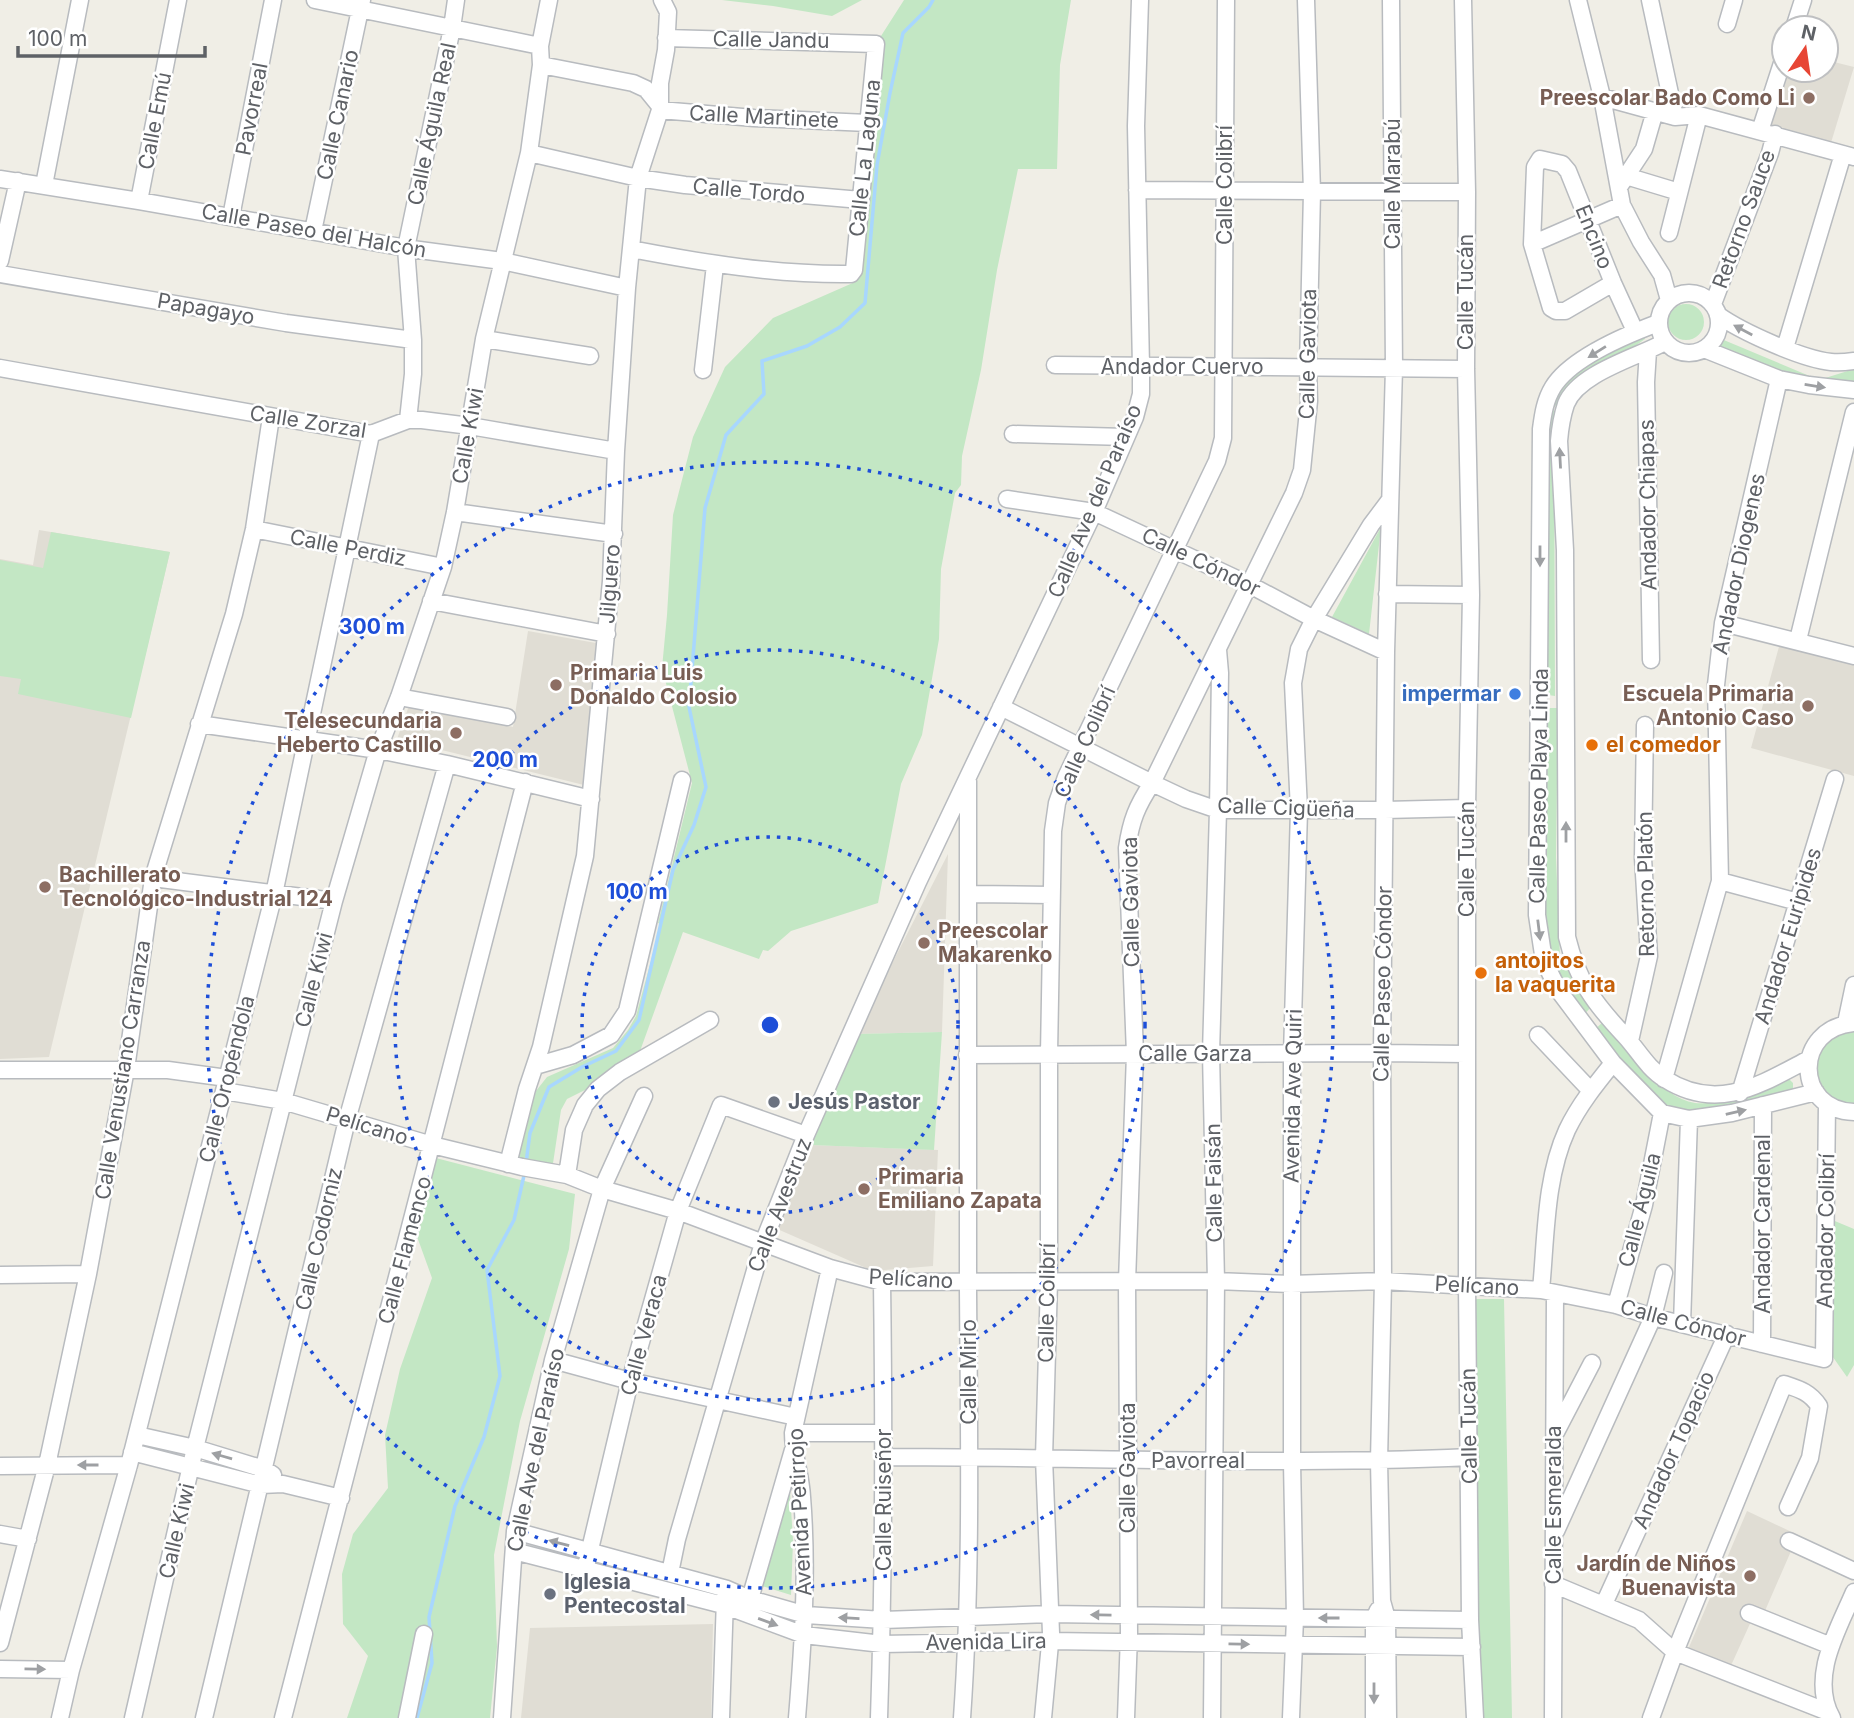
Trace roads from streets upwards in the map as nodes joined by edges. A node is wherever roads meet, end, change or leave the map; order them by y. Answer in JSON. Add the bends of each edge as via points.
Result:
{"nodes":[{"id":1,"x":79,"y":0,"type":"edge"},
{"id":2,"x":178,"y":0,"type":"edge"},
{"id":3,"x":273,"y":0,"type":"edge"},
{"id":4,"x":315,"y":0,"type":"edge"},
{"id":5,"x":456,"y":0,"type":"edge"},
{"id":6,"x":549,"y":0,"type":"edge"},
{"id":7,"x":662,"y":0,"type":"edge"},
{"id":8,"x":1140,"y":0,"type":"edge"},
{"id":9,"x":1226,"y":0,"type":"edge"},
{"id":10,"x":1306,"y":0,"type":"edge"},
{"id":11,"x":1391,"y":0,"type":"edge"},
{"id":12,"x":1464,"y":0,"type":"edge"},
{"id":13,"x":1578,"y":0,"type":"edge"},
{"id":14,"x":1650,"y":0,"type":"edge"},
{"id":15,"x":1734,"y":0,"type":"edge"},
{"id":16,"x":361,"y":4,"type":"edge"},
{"id":17,"x":1727,"y":24,"type":"dead end"},
{"id":18,"x":452,"y":28,"type":"junction"},
{"id":19,"x":666,"y":44,"type":"junction"},
{"id":20,"x":876,"y":44,"type":"joint"},
{"id":21,"x":540,"y":46,"type":"junction"},
{"id":22,"x":541,"y":65,"type":"junction"},
{"id":23,"x":627,"y":82,"type":"junction"},
{"id":24,"x":1778,"y":84,"type":"edge"},
{"id":25,"x":1602,"y":97,"type":"junction"},
{"id":26,"x":659,"y":107,"type":"junction"},
{"id":27,"x":1655,"y":111,"type":"junction"},
{"id":28,"x":1699,"y":116,"type":"junction"},
{"id":29,"x":1675,"y":117,"type":"junction"},
{"id":30,"x":868,"y":122,"type":"junction"},
{"id":31,"x":1767,"y":132,"type":"junction"},
{"id":32,"x":529,"y":153,"type":"junction"},
{"id":33,"x":1848,"y":156,"type":"edge"},
{"id":34,"x":0,"y":178,"type":"edge"},
{"id":35,"x":638,"y":178,"type":"junction"},
{"id":36,"x":18,"y":181,"type":"junction"},
{"id":37,"x":1623,"y":181,"type":"junction"},
{"id":38,"x":44,"y":185,"type":"junction"},
{"id":39,"x":1137,"y":190,"type":"junction"},
{"id":40,"x":1225,"y":191,"type":"junction"},
{"id":41,"x":1312,"y":192,"type":"junction"},
{"id":42,"x":1392,"y":192,"type":"junction"},
{"id":43,"x":1467,"y":192,"type":"junction"},
{"id":44,"x":1679,"y":192,"type":"junction"},
{"id":45,"x":860,"y":200,"type":"junction"},
{"id":46,"x":139,"y":201,"type":"junction"},
{"id":47,"x":1622,"y":205,"type":"junction"},
{"id":48,"x":231,"y":217,"type":"junction"},
{"id":49,"x":1588,"y":221,"type":"junction"},
{"id":50,"x":313,"y":231,"type":"junction"},
{"id":51,"x":1669,"y":233,"type":"dead end"},
{"id":52,"x":1532,"y":244,"type":"junction"},
{"id":53,"x":405,"y":248,"type":"junction"},
{"id":54,"x":631,"y":249,"type":"junction"},
{"id":55,"x":0,"y":261,"type":"edge"},
{"id":56,"x":502,"y":261,"type":"junction"},
{"id":57,"x":715,"y":265,"type":"junction"},
{"id":58,"x":0,"y":274,"type":"edge"},
{"id":59,"x":1662,"y":275,"type":"junction"},
{"id":60,"x":1612,"y":283,"type":"junction"},
{"id":61,"x":627,"y":288,"type":"junction"},
{"id":62,"x":1693,"y":293,"type":"junction"},
{"id":63,"x":1669,"y":300,"type":"junction"},
{"id":64,"x":1715,"y":309,"type":"junction"},
{"id":65,"x":1658,"y":323,"type":"junction"},
{"id":66,"x":1636,"y":331,"type":"junction"},
{"id":67,"x":484,"y":339,"type":"junction"},
{"id":68,"x":413,"y":340,"type":"junction"},
{"id":69,"x":1665,"y":342,"type":"junction"},
{"id":70,"x":1785,"y":348,"type":"junction"},
{"id":71,"x":1704,"y":349,"type":"junction"},
{"id":72,"x":1648,"y":351,"type":"junction"},
{"id":73,"x":590,"y":356,"type":"dead end"},
{"id":74,"x":1854,"y":361,"type":"edge"},
{"id":75,"x":1055,"y":365,"type":"dead end"},
{"id":76,"x":1141,"y":367,"type":"junction"},
{"id":77,"x":1308,"y":367,"type":"junction"},
{"id":78,"x":0,"y":368,"type":"edge"},
{"id":79,"x":1224,"y":368,"type":"junction"},
{"id":80,"x":1394,"y":368,"type":"junction"},
{"id":81,"x":1466,"y":369,"type":"junction"},
{"id":82,"x":703,"y":370,"type":"dead end"},
{"id":83,"x":1779,"y":379,"type":"junction"},
{"id":84,"x":1854,"y":390,"type":"edge"},
{"id":85,"x":1854,"y":412,"type":"edge"},
{"id":86,"x":271,"y":417,"type":"junction"},
{"id":87,"x":408,"y":420,"type":"junction"},
{"id":88,"x":470,"y":426,"type":"junction"},
{"id":89,"x":371,"y":433,"type":"junction"},
{"id":90,"x":1013,"y":434,"type":"dead end"},
{"id":91,"x":1126,"y":437,"type":"junction"},
{"id":92,"x":616,"y":452,"type":"junction"},
{"id":93,"x":1007,"y":499,"type":"dead end"},
{"id":94,"x":1389,"y":501,"type":"junction"},
{"id":95,"x":455,"y":512,"type":"junction"},
{"id":96,"x":1094,"y":512,"type":"junction"},
{"id":97,"x":254,"y":529,"type":"junction"},
{"id":98,"x":614,"y":534,"type":"junction"},
{"id":99,"x":345,"y":547,"type":"junction"},
{"id":100,"x":1173,"y":550,"type":"junction"},
{"id":101,"x":443,"y":567,"type":"junction"},
{"id":102,"x":1250,"y":585,"type":"junction"},
{"id":103,"x":1387,"y":594,"type":"junction"},
{"id":104,"x":1471,"y":595,"type":"junction"},
{"id":105,"x":431,"y":601,"type":"junction"},
{"id":106,"x":1314,"y":619,"type":"junction"},
{"id":107,"x":1723,"y":622,"type":"junction"},
{"id":108,"x":607,"y":634,"type":"junction"},
{"id":109,"x":1798,"y":640,"type":"junction"},
{"id":110,"x":1218,"y":649,"type":"junction"},
{"id":111,"x":1386,"y":652,"type":"junction"},
{"id":112,"x":1854,"y":656,"type":"edge"},
{"id":113,"x":1651,"y":660,"type":"dead end"},
{"id":114,"x":399,"y":697,"type":"junction"},
{"id":115,"x":1540,"y":702,"type":"junction"},
{"id":116,"x":1566,"y":702,"type":"junction"},
{"id":117,"x":1001,"y":707,"type":"junction"},
{"id":118,"x":507,"y":717,"type":"dead end"},
{"id":119,"x":199,"y":724,"type":"junction"},
{"id":120,"x":1645,"y":724,"type":"dead end"},
{"id":121,"x":305,"y":740,"type":"junction"},
{"id":122,"x":1080,"y":748,"type":"junction"},
{"id":123,"x":378,"y":750,"type":"junction"},
{"id":124,"x":447,"y":764,"type":"junction"},
{"id":125,"x":968,"y":775,"type":"junction"},
{"id":126,"x":1835,"y":779,"type":"dead end"},
{"id":127,"x":682,"y":780,"type":"dead end"},
{"id":128,"x":525,"y":782,"type":"junction"},
{"id":129,"x":1152,"y":783,"type":"junction"},
{"id":130,"x":592,"y":799,"type":"junction"},
{"id":131,"x":1467,"y":808,"type":"junction"},
{"id":132,"x":1218,"y":810,"type":"junction"},
{"id":133,"x":1299,"y":810,"type":"junction"},
{"id":134,"x":1385,"y":810,"type":"junction"},
{"id":135,"x":153,"y":878,"type":"junction"},
{"id":136,"x":1720,"y":881,"type":"junction"},
{"id":137,"x":274,"y":894,"type":"junction"},
{"id":138,"x":968,"y":894,"type":"junction"},
{"id":139,"x":1051,"y":895,"type":"junction"},
{"id":140,"x":334,"y":901,"type":"junction"},
{"id":141,"x":1798,"y":902,"type":"junction"},
{"id":142,"x":1854,"y":985,"type":"edge"},
{"id":143,"x":1602,"y":1012,"type":"junction"},
{"id":144,"x":710,"y":1020,"type":"dead end"},
{"id":145,"x":1850,"y":1023,"type":"edge"},
{"id":146,"x":1584,"y":1027,"type":"junction"},
{"id":147,"x":1538,"y":1035,"type":"dead end"},
{"id":148,"x":1630,"y":1041,"type":"junction"},
{"id":149,"x":1211,"y":1053,"type":"junction"},
{"id":150,"x":1382,"y":1053,"type":"junction"},
{"id":151,"x":1049,"y":1054,"type":"junction"},
{"id":152,"x":1135,"y":1054,"type":"junction"},
{"id":153,"x":1466,"y":1054,"type":"junction"},
{"id":154,"x":967,"y":1055,"type":"junction"},
{"id":155,"x":1292,"y":1055,"type":"junction"},
{"id":156,"x":1809,"y":1059,"type":"junction"},
{"id":157,"x":1613,"y":1063,"type":"junction"},
{"id":158,"x":535,"y":1066,"type":"junction"},
{"id":159,"x":126,"y":1069,"type":"junction"},
{"id":160,"x":0,"y":1070,"type":"edge"},
{"id":161,"x":1664,"y":1079,"type":"junction"},
{"id":162,"x":226,"y":1084,"type":"junction"},
{"id":163,"x":1591,"y":1091,"type":"junction"},
{"id":164,"x":1740,"y":1093,"type":"junction"},
{"id":165,"x":644,"y":1096,"type":"dead end"},
{"id":166,"x":1821,"y":1098,"type":"junction"},
{"id":167,"x":284,"y":1101,"type":"junction"},
{"id":168,"x":1763,"y":1105,"type":"junction"},
{"id":169,"x":1854,"y":1112,"type":"edge"},
{"id":170,"x":1662,"y":1114,"type":"junction"},
{"id":171,"x":1689,"y":1119,"type":"junction"},
{"id":172,"x":347,"y":1120,"type":"junction"},
{"id":173,"x":806,"y":1135,"type":"junction"},
{"id":174,"x":432,"y":1145,"type":"junction"},
{"id":175,"x":515,"y":1166,"type":"junction"},
{"id":176,"x":567,"y":1175,"type":"junction"},
{"id":177,"x":602,"y":1189,"type":"junction"},
{"id":178,"x":678,"y":1211,"type":"junction"},
{"id":179,"x":763,"y":1243,"type":"junction"},
{"id":180,"x":830,"y":1268,"type":"junction"},
{"id":181,"x":1664,"y":1273,"type":"dead end"},
{"id":182,"x":88,"y":1274,"type":"junction"},
{"id":183,"x":0,"y":1275,"type":"edge"},
{"id":184,"x":1049,"y":1281,"type":"junction"},
{"id":185,"x":1216,"y":1281,"type":"junction"},
{"id":186,"x":1383,"y":1281,"type":"junction"},
{"id":187,"x":882,"y":1282,"type":"junction"},
{"id":188,"x":968,"y":1282,"type":"junction"},
{"id":189,"x":1127,"y":1282,"type":"junction"},
{"id":190,"x":1291,"y":1284,"type":"junction"},
{"id":191,"x":1467,"y":1285,"type":"junction"},
{"id":192,"x":1548,"y":1292,"type":"junction"},
{"id":193,"x":1615,"y":1306,"type":"junction"},
{"id":194,"x":1653,"y":1317,"type":"junction"},
{"id":195,"x":1682,"y":1324,"type":"junction"},
{"id":196,"x":1727,"y":1334,"type":"junction"},
{"id":197,"x":1762,"y":1344,"type":"junction"},
{"id":198,"x":1824,"y":1359,"type":"joint"},
{"id":199,"x":553,"y":1360,"type":"junction"},
{"id":200,"x":1592,"y":1363,"type":"dead end"},
{"id":201,"x":630,"y":1381,"type":"junction"},
{"id":202,"x":717,"y":1401,"type":"junction"},
{"id":203,"x":794,"y":1433,"type":"junction"},
{"id":204,"x":884,"y":1433,"type":"junction"},
{"id":205,"x":137,"y":1435,"type":"junction"},
{"id":206,"x":1554,"y":1436,"type":"junction"},
{"id":207,"x":195,"y":1448,"type":"junction"},
{"id":208,"x":885,"y":1457,"type":"junction"},
{"id":209,"x":969,"y":1457,"type":"junction"},
{"id":210,"x":1470,"y":1457,"type":"junction"},
{"id":211,"x":131,"y":1458,"type":"junction"},
{"id":212,"x":1044,"y":1458,"type":"junction"},
{"id":213,"x":1213,"y":1459,"type":"junction"},
{"id":214,"x":1128,"y":1461,"type":"junction"},
{"id":215,"x":1380,"y":1461,"type":"junction"},
{"id":216,"x":1292,"y":1462,"type":"junction"},
{"id":217,"x":47,"y":1465,"type":"junction"},
{"id":218,"x":0,"y":1466,"type":"edge"},
{"id":219,"x":191,"y":1468,"type":"junction"},
{"id":220,"x":264,"y":1469,"type":"junction"},
{"id":221,"x":283,"y":1484,"type":"junction"},
{"id":222,"x":261,"y":1485,"type":"junction"},
{"id":223,"x":341,"y":1498,"type":"junction"},
{"id":224,"x":1788,"y":1507,"type":"dead end"},
{"id":225,"x":515,"y":1531,"type":"junction"},
{"id":226,"x":0,"y":1534,"type":"edge"},
{"id":227,"x":1553,"y":1536,"type":"junction"},
{"id":228,"x":28,"y":1539,"type":"junction"},
{"id":229,"x":1790,"y":1541,"type":"dead end"},
{"id":230,"x":514,"y":1551,"type":"junction"},
{"id":231,"x":589,"y":1552,"type":"junction"},
{"id":232,"x":584,"y":1571,"type":"junction"},
{"id":233,"x":1854,"y":1571,"type":"edge"},
{"id":234,"x":670,"y":1573,"type":"junction"},
{"id":235,"x":1553,"y":1584,"type":"junction"},
{"id":236,"x":1854,"y":1592,"type":"edge"},
{"id":237,"x":725,"y":1597,"type":"junction"},
{"id":238,"x":750,"y":1599,"type":"junction"},
{"id":239,"x":1604,"y":1604,"type":"junction"},
{"id":240,"x":5,"y":1607,"type":"edge"},
{"id":241,"x":1749,"y":1613,"type":"dead end"},
{"id":242,"x":806,"y":1615,"type":"junction"},
{"id":243,"x":1050,"y":1615,"type":"junction"},
{"id":244,"x":1128,"y":1615,"type":"junction"},
{"id":245,"x":1213,"y":1617,"type":"junction"},
{"id":246,"x":966,"y":1618,"type":"junction"},
{"id":247,"x":1295,"y":1618,"type":"junction"},
{"id":248,"x":1381,"y":1619,"type":"junction"},
{"id":249,"x":883,"y":1620,"type":"junction"},
{"id":250,"x":1470,"y":1620,"type":"junction"},
{"id":251,"x":424,"y":1634,"type":"dead end"},
{"id":252,"x":804,"y":1635,"type":"junction"},
{"id":253,"x":1050,"y":1641,"type":"junction"},
{"id":254,"x":967,"y":1642,"type":"junction"},
{"id":255,"x":1129,"y":1642,"type":"junction"},
{"id":256,"x":0,"y":1643,"type":"edge"},
{"id":257,"x":1213,"y":1643,"type":"junction"},
{"id":258,"x":881,"y":1644,"type":"junction"},
{"id":259,"x":1294,"y":1644,"type":"junction"},
{"id":260,"x":1381,"y":1646,"type":"junction"},
{"id":261,"x":1831,"y":1646,"type":"junction"},
{"id":262,"x":1472,"y":1647,"type":"junction"},
{"id":263,"x":1675,"y":1652,"type":"junction"},
{"id":264,"x":0,"y":1669,"type":"edge"},
{"id":265,"x":71,"y":1670,"type":"junction"},
{"id":266,"x":1830,"y":1715,"type":"edge"},
{"id":267,"x":60,"y":1718,"type":"edge"},
{"id":268,"x":133,"y":1718,"type":"edge"},
{"id":269,"x":204,"y":1718,"type":"edge"},
{"id":270,"x":283,"y":1718,"type":"edge"},
{"id":271,"x":407,"y":1718,"type":"edge"},
{"id":272,"x":502,"y":1718,"type":"edge"},
{"id":273,"x":721,"y":1718,"type":"edge"},
{"id":274,"x":797,"y":1718,"type":"edge"},
{"id":275,"x":879,"y":1718,"type":"edge"},
{"id":276,"x":962,"y":1718,"type":"edge"},
{"id":277,"x":1044,"y":1718,"type":"edge"},
{"id":278,"x":1126,"y":1718,"type":"edge"},
{"id":279,"x":1212,"y":1718,"type":"edge"},
{"id":280,"x":1291,"y":1718,"type":"edge"},
{"id":281,"x":1374,"y":1718,"type":"edge"},
{"id":282,"x":1388,"y":1718,"type":"edge"},
{"id":283,"x":1475,"y":1718,"type":"edge"},
{"id":284,"x":1552,"y":1718,"type":"edge"},
{"id":285,"x":1651,"y":1718,"type":"edge"}],
"edges":[{"from":1,"to":38,"type":"street"},
{"from":2,"to":46,"type":"street","name":"Calle Emú"},
{"from":3,"to":48,"type":"street","name":"Pavorreal"},
{"from":4,"to":16,"type":"street"},
{"from":5,"to":18,"type":"street","name":"Calle Águila Real"},
{"from":6,"to":21,"type":"street","name":"Calle Kiwi"},
{"from":7,"to":19,"type":"street","name":"Jilguero","via":[[668,12]]},
{"from":8,"to":39,"type":"street","name":"Calle Ave del Paraíso"},
{"from":9,"to":40,"type":"street","name":"Calle Colibrí"},
{"from":10,"to":41,"type":"street","name":"Calle Gaviota"},
{"from":11,"to":42,"type":"street","name":"Calle Marabú"},
{"from":12,"to":43,"type":"street","name":"Calle Tucán"},
{"from":13,"to":25,"type":"street"},
{"from":14,"to":29,"type":"street"},
{"from":15,"to":17,"type":"street"},
{"from":16,"to":18,"type":"street"},
{"from":16,"to":50,"type":"street","name":"Calle Canario"},
{"from":18,"to":21,"type":"street"},
{"from":18,"to":53,"type":"street","name":"Calle Águila Real"},
{"from":19,"to":20,"type":"street","name":"Calle Jandu"},
{"from":19,"to":23,"type":"street","via":[[658,68],[642,81]]},
{"from":19,"to":26,"type":"street","name":"Jilguero"},
{"from":20,"to":30,"type":"street","name":"Calle La Laguna"},
{"from":21,"to":22,"type":"street","name":"Calle Kiwi"},
{"from":22,"to":23,"type":"street","name":"Calle Martinete"},
{"from":22,"to":32,"type":"street","name":"Calle Kiwi"},
{"from":23,"to":26,"type":"street","name":"Calle Martinete","via":[[646,89]]},
{"from":24,"to":31,"type":"street","name":"Retorno Sauce"},
{"from":25,"to":27,"type":"street"},
{"from":25,"to":37,"type":"street"},
{"from":26,"to":30,"type":"street","name":"Calle Martinete","via":[[754,118]]},
{"from":26,"to":35,"type":"street","name":"Jilguero"},
{"from":27,"to":29,"type":"street"},
{"from":27,"to":37,"type":"street","via":[[1644,149]]},
{"from":28,"to":29,"type":"street"},
{"from":28,"to":31,"type":"street"},
{"from":28,"to":44,"type":"street"},
{"from":30,"to":45,"type":"street","name":"Calle La Laguna"},
{"from":31,"to":33,"type":"street"},
{"from":31,"to":64,"type":"street","name":"Retorno Sauce","via":[[1770,153]]},
{"from":32,"to":35,"type":"street","name":"Calle Tordo"},
{"from":32,"to":56,"type":"street","name":"Calle Kiwi"},
{"from":33,"to":70,"type":"street"},
{"from":34,"to":36,"type":"street","name":"Calle Paseo del Halcón"},
{"from":35,"to":45,"type":"street","name":"Calle Tordo"},
{"from":35,"to":54,"type":"street","name":"Jilguero"},
{"from":36,"to":38,"type":"street","name":"Calle Paseo del Halcón"},
{"from":36,"to":55,"type":"street"},
{"from":37,"to":44,"type":"street"},
{"from":37,"to":47,"type":"street"},
{"from":38,"to":46,"type":"street","name":"Calle Paseo del Halcón"},
{"from":39,"to":40,"type":"street"},
{"from":39,"to":76,"type":"street","name":"Calle Ave del Paraíso"},
{"from":40,"to":41,"type":"street"},
{"from":40,"to":79,"type":"street","name":"Calle Colibrí"},
{"from":41,"to":42,"type":"street"},
{"from":41,"to":77,"type":"street","name":"Calle Gaviota"},
{"from":42,"to":43,"type":"street"},
{"from":42,"to":80,"type":"street","name":"Calle Marabú"},
{"from":43,"to":81,"type":"street","name":"Calle Tucán"},
{"from":44,"to":51,"type":"street"},
{"from":45,"to":57,"type":"street","name":"Calle La Laguna","via":[[851,274],[803,275]]},
{"from":46,"to":48,"type":"street","name":"Calle Paseo del Halcón"},
{"from":47,"to":49,"type":"street"},
{"from":47,"to":59,"type":"street"},
{"from":48,"to":50,"type":"street","name":"Calle Paseo del Halcón"},
{"from":49,"to":52,"type":"street"},
{"from":49,"to":52,"type":"street","name":"Encino","via":[[1568,171],[1562,164],[1540,159],[1535,167]]},
{"from":49,"to":60,"type":"street","name":"Encino"},
{"from":50,"to":53,"type":"street","name":"Calle Paseo del Halcón"},
{"from":52,"to":60,"type":"street","via":[[1548,301],[1556,312]]},
{"from":53,"to":56,"type":"street","name":"Calle Paseo del Halcón"},
{"from":53,"to":68,"type":"street","name":"Calle Águila Real"},
{"from":54,"to":57,"type":"street"},
{"from":54,"to":61,"type":"street","name":"Jilguero"},
{"from":56,"to":61,"type":"street","name":"Calle Paseo del Halcón"},
{"from":56,"to":67,"type":"street","name":"Calle Kiwi"},
{"from":57,"to":82,"type":"street"},
{"from":58,"to":68,"type":"street","name":"Papagayo"},
{"from":59,"to":62,"type":"street"},
{"from":59,"to":63,"type":"street"},
{"from":60,"to":66,"type":"street","name":"Encino"},
{"from":61,"to":92,"type":"street","name":"Jilguero"},
{"from":62,"to":63,"type":"street"},
{"from":62,"to":64,"type":"street"},
{"from":63,"to":65,"type":"street"},
{"from":70,"to":64,"type":"street","one_way":true,"via":[[1753,335]]},
{"from":64,"to":71,"type":"street","via":[[1717,334]]},
{"from":65,"to":66,"type":"street","name":"Calle Paseo Playa Linda"},
{"from":65,"to":69,"type":"street"},
{"from":66,"to":115,"type":"street","name":"Calle Paseo Playa Linda","one_way":true,"via":[[1573,368],[1554,385],[1544,408]]},
{"from":67,"to":73,"type":"street"},
{"from":67,"to":88,"type":"street","name":"Calle Kiwi"},
{"from":68,"to":87,"type":"street","name":"Calle Águila Real"},
{"from":69,"to":71,"type":"street","via":[[1690,353]]},
{"from":69,"to":72,"type":"street","name":"Calle Paseo Playa Linda"},
{"from":70,"to":74,"type":"street","via":[[1831,362]]},
{"from":71,"to":83,"type":"street"},
{"from":72,"to":113,"type":"street","name":"Andador Chiapas"},
{"from":116,"to":72,"type":"street","name":"Calle Paseo Playa Linda","one_way":true,"via":[[1559,441],[1566,404],[1583,382]]},
{"from":75,"to":76,"type":"street","name":"Andador Cuervo"},
{"from":76,"to":79,"type":"street","name":"Andador Cuervo"},
{"from":76,"to":91,"type":"street","name":"Calle Ave del Paraíso","via":[[1141,394]]},
{"from":77,"to":79,"type":"street","name":"Andador Cuervo"},
{"from":77,"to":80,"type":"street","name":"Andador Cuervo"},
{"from":77,"to":102,"type":"street","name":"Calle Gaviota","via":[[1302,470]]},
{"from":78,"to":86,"type":"street","name":"Calle Zorzal"},
{"from":79,"to":100,"type":"street","name":"Calle Colibrí","via":[[1225,413],[1217,461]]},
{"from":80,"to":81,"type":"street","name":"Andador Cuervo"},
{"from":80,"to":94,"type":"street","name":"Calle Paseo Cóndor"},
{"from":81,"to":104,"type":"street","name":"Calle Tucán"},
{"from":83,"to":84,"type":"street","one_way":true},
{"from":83,"to":107,"type":"street","name":"Andador Diogenes"},
{"from":85,"to":109,"type":"street"},
{"from":86,"to":89,"type":"street","name":"Calle Zorzal"},
{"from":86,"to":97,"type":"street","name":"Calle Venustiano Carranza"},
{"from":87,"to":88,"type":"street","name":"Calle Zorzal"},
{"from":87,"to":89,"type":"street","name":"Calle Zorzal"},
{"from":88,"to":92,"type":"street","name":"Calle Zorzal"},
{"from":88,"to":95,"type":"street","name":"Calle Kiwi"},
{"from":89,"to":99,"type":"street","name":"Calle Oropéndola"},
{"from":90,"to":91,"type":"street"},
{"from":91,"to":96,"type":"street","name":"Calle Ave del Paraíso"},
{"from":92,"to":98,"type":"street","name":"Jilguero"},
{"from":93,"to":96,"type":"street","name":"Calle Cóndor"},
{"from":94,"to":103,"type":"street","name":"Calle Paseo Cóndor"},
{"from":94,"to":106,"type":"street","name":"Avenida Ave Quiri"},
{"from":95,"to":98,"type":"street"},
{"from":95,"to":101,"type":"street","name":"Calle Kiwi"},
{"from":96,"to":100,"type":"street","name":"Calle Cóndor"},
{"from":96,"to":117,"type":"street","name":"Calle Ave del Paraíso"},
{"from":97,"to":99,"type":"street","name":"Calle Perdiz"},
{"from":97,"to":119,"type":"street","name":"Calle Venustiano Carranza","via":[[234,614]]},
{"from":98,"to":108,"type":"street","name":"Jilguero"},
{"from":99,"to":101,"type":"street","name":"Calle Perdiz"},
{"from":99,"to":121,"type":"street","name":"Calle Oropéndola"},
{"from":100,"to":102,"type":"street","name":"Calle Cóndor"},
{"from":100,"to":122,"type":"street","name":"Calle Colibrí"},
{"from":101,"to":105,"type":"street","name":"Calle Kiwi"},
{"from":102,"to":106,"type":"street","name":"Calle Cóndor"},
{"from":102,"to":110,"type":"street","name":"Calle Gaviota"},
{"from":103,"to":104,"type":"street"},
{"from":103,"to":111,"type":"street","name":"Calle Paseo Cóndor"},
{"from":104,"to":131,"type":"street","name":"Calle Tucán"},
{"from":105,"to":108,"type":"street"},
{"from":105,"to":114,"type":"street","name":"Calle Kiwi"},
{"from":106,"to":111,"type":"street","name":"Calle Cóndor"},
{"from":106,"to":133,"type":"street","name":"Avenida Ave Quiri","via":[[1299,649],[1293,683]]},
{"from":107,"to":109,"type":"street"},
{"from":107,"to":136,"type":"street","name":"Andador Diogenes","via":[[1716,685]]},
{"from":108,"to":130,"type":"street","name":"Jilguero"},
{"from":109,"to":112,"type":"street"},
{"from":110,"to":129,"type":"street","name":"Calle Gaviota"},
{"from":110,"to":132,"type":"street","name":"Calle Faisán"},
{"from":111,"to":134,"type":"street","name":"Calle Paseo Cóndor"},
{"from":114,"to":118,"type":"street"},
{"from":114,"to":123,"type":"street","name":"Calle Kiwi"},
{"from":115,"to":116,"type":"street"},
{"from":115,"to":146,"type":"street","name":"Calle Paseo Playa Linda","one_way":true,"via":[[1539,938],[1559,991]]},
{"from":143,"to":116,"type":"street","name":"Calle Paseo Playa Linda","one_way":true,"via":[[1574,965],[1567,937]]},
{"from":117,"to":122,"type":"street","name":"Calle Cigüeña"},
{"from":117,"to":125,"type":"street","name":"Calle Ave del Paraíso"},
{"from":119,"to":121,"type":"street"},
{"from":119,"to":135,"type":"street","name":"Calle Venustiano Carranza"},
{"from":120,"to":148,"type":"street","name":"Retorno Platón","via":[[1643,858],[1649,956]]},
{"from":121,"to":123,"type":"street"},
{"from":121,"to":137,"type":"street","name":"Calle Oropéndola"},
{"from":122,"to":129,"type":"street","name":"Calle Cigüeña"},
{"from":122,"to":139,"type":"street","name":"Calle Colibrí","via":[[1057,803]]},
{"from":123,"to":124,"type":"street"},
{"from":123,"to":140,"type":"street","name":"Calle Kiwi"},
{"from":124,"to":128,"type":"street"},
{"from":124,"to":172,"type":"street","name":"Calle Codorniz"},
{"from":125,"to":138,"type":"street","name":"Calle Mirlo"},
{"from":125,"to":173,"type":"street","name":"Calle Avestruz"},
{"from":126,"to":141,"type":"street","name":"Andador Euripides"},
{"from":127,"to":158,"type":"street","via":[[627,1011],[611,1035],[573,1055]]},
{"from":128,"to":130,"type":"street"},
{"from":128,"to":174,"type":"street","name":"Calle Flamenco"},
{"from":129,"to":132,"type":"street","name":"Calle Cigüeña"},
{"from":129,"to":152,"type":"street","name":"Calle Gaviota","via":[[1130,821],[1127,848]]},
{"from":130,"to":158,"type":"street","name":"Jilguero","via":[[585,856]]},
{"from":131,"to":134,"type":"street","name":"Calle Cigüeña"},
{"from":131,"to":153,"type":"street","name":"Calle Tucán"},
{"from":132,"to":133,"type":"street","name":"Calle Cigüeña"},
{"from":132,"to":149,"type":"street","name":"Calle Faisán"},
{"from":133,"to":134,"type":"street","name":"Calle Cigüeña"},
{"from":133,"to":155,"type":"street","name":"Avenida Ave Quiri"},
{"from":134,"to":150,"type":"street","name":"Calle Paseo Cóndor"},
{"from":135,"to":137,"type":"street"},
{"from":135,"to":159,"type":"street","name":"Calle Venustiano Carranza"},
{"from":136,"to":141,"type":"street"},
{"from":136,"to":161,"type":"street","name":"Andador Diogenes"},
{"from":137,"to":140,"type":"street"},
{"from":137,"to":162,"type":"street","name":"Calle Oropéndola"},
{"from":138,"to":139,"type":"street"},
{"from":138,"to":154,"type":"street","name":"Calle Mirlo"},
{"from":139,"to":151,"type":"street","name":"Calle Colibrí"},
{"from":140,"to":167,"type":"street","name":"Calle Kiwi"},
{"from":141,"to":164,"type":"street","name":"Andador Euripides"},
{"from":142,"to":145,"type":"street"},
{"from":143,"to":146,"type":"street"},
{"from":143,"to":148,"type":"street","name":"Calle Paseo Playa Linda"},
{"from":144,"to":176,"type":"street","via":[[598,1089],[574,1130]]},
{"from":145,"to":156,"type":"street","via":[[1836,1026],[1818,1040]]},
{"from":146,"to":157,"type":"street","name":"Calle Paseo Playa Linda"},
{"from":147,"to":163,"type":"street"},
{"from":148,"to":161,"type":"street","name":"Calle Paseo Playa Linda"},
{"from":149,"to":152,"type":"street","name":"Calle Garza"},
{"from":149,"to":155,"type":"street","name":"Calle Garza"},
{"from":149,"to":185,"type":"street","name":"Calle Faisán"},
{"from":150,"to":153,"type":"street","name":"Calle Garza"},
{"from":150,"to":155,"type":"street","name":"Calle Garza"},
{"from":150,"to":186,"type":"street","name":"Calle Paseo Cóndor"},
{"from":151,"to":152,"type":"street","name":"Calle Garza"},
{"from":151,"to":154,"type":"street","name":"Calle Garza"},
{"from":151,"to":184,"type":"street","name":"Calle Colibrí"},
{"from":152,"to":189,"type":"street","name":"Calle Gaviota"},
{"from":153,"to":191,"type":"street","name":"Calle Tucán"},
{"from":154,"to":188,"type":"street","name":"Calle Mirlo"},
{"from":155,"to":190,"type":"street","name":"Avenida Ave Quiri"},
{"from":156,"to":164,"type":"street","name":"Calle Paseo Playa Linda"},
{"from":156,"to":166,"type":"street","name":"Andador Colibrí","via":[[1808,1071]]},
{"from":157,"to":163,"type":"street","name":"Calle Esmeralda"},
{"from":157,"to":170,"type":"street","name":"Calle Paseo Playa Linda"},
{"from":158,"to":175,"type":"street","name":"Jilguero"},
{"from":159,"to":160,"type":"street","name":"Pelícano"},
{"from":159,"to":162,"type":"street","name":"Pelícano","via":[[168,1070]]},
{"from":159,"to":182,"type":"street","name":"Calle Venustiano Carranza"},
{"from":161,"to":164,"type":"street","name":"Calle Paseo Playa Linda","via":[[1705,1095]]},
{"from":162,"to":167,"type":"street","name":"Pelícano"},
{"from":162,"to":205,"type":"street","name":"Calle Oropéndola"},
{"from":163,"to":192,"type":"street","name":"Calle Esmeralda","via":[[1566,1131],[1555,1169]]},
{"from":165,"to":177,"type":"street","name":"Calle Ave del Paraíso"},
{"from":166,"to":168,"type":"street"},
{"from":166,"to":169,"type":"street","via":[[1842,1111]]},
{"from":166,"to":198,"type":"street","name":"Andador Colibrí"},
{"from":167,"to":172,"type":"street","name":"Pelícano"},
{"from":167,"to":207,"type":"street","name":"Calle Kiwi"},
{"from":171,"to":168,"type":"street","one_way":true},
{"from":168,"to":197,"type":"street","name":"Andador Cardenal"},
{"from":170,"to":171,"type":"street"},
{"from":170,"to":193,"type":"street","name":"Calle Águila","via":[[1644,1205]]},
{"from":171,"to":195,"type":"street"},
{"from":172,"to":174,"type":"street","name":"Pelícano"},
{"from":172,"to":220,"type":"street","name":"Calle Codorniz"},
{"from":173,"to":178,"type":"street","name":"Calle Veraca","via":[[721,1105]]},
{"from":173,"to":179,"type":"street","name":"Calle Avestruz"},
{"from":174,"to":175,"type":"street","name":"Pelícano"},
{"from":174,"to":223,"type":"street","name":"Calle Flamenco"},
{"from":175,"to":176,"type":"street","name":"Pelícano"},
{"from":176,"to":177,"type":"street","name":"Pelícano"},
{"from":177,"to":178,"type":"street","name":"Pelícano"},
{"from":177,"to":199,"type":"street","name":"Calle Ave del Paraíso"},
{"from":178,"to":179,"type":"street","name":"Pelícano"},
{"from":178,"to":201,"type":"street","name":"Calle Veraca"},
{"from":179,"to":180,"type":"street","name":"Pelícano"},
{"from":179,"to":202,"type":"street","name":"Calle Avestruz"},
{"from":180,"to":187,"type":"street","name":"Pelícano"},
{"from":180,"to":203,"type":"street","name":"Avenida Petirrojo"},
{"from":181,"to":194,"type":"street"},
{"from":182,"to":183,"type":"street"},
{"from":182,"to":217,"type":"street","name":"Calle Venustiano Carranza"},
{"from":184,"to":188,"type":"street","name":"Pelícano"},
{"from":184,"to":189,"type":"street","name":"Pelícano"},
{"from":184,"to":212,"type":"street","name":"Calle Colibrí"},
{"from":185,"to":189,"type":"street","name":"Pelícano"},
{"from":185,"to":190,"type":"street","name":"Pelícano"},
{"from":185,"to":213,"type":"street","name":"Calle Faisán"},
{"from":186,"to":190,"type":"street","name":"Pelícano"},
{"from":186,"to":191,"type":"street","name":"Pelícano"},
{"from":186,"to":215,"type":"street","name":"Calle Paseo Cóndor"},
{"from":187,"to":188,"type":"street","name":"Pelícano"},
{"from":187,"to":204,"type":"street","name":"Calle Ruiseñor"},
{"from":188,"to":209,"type":"street","name":"Calle Mirlo"},
{"from":189,"to":214,"type":"street","name":"Calle Gaviota"},
{"from":190,"to":216,"type":"street","name":"Avenida Ave Quiri"},
{"from":191,"to":192,"type":"street","name":"Pelícano"},
{"from":191,"to":210,"type":"street","name":"Calle Tucán"},
{"from":192,"to":193,"type":"street","name":"Calle Cóndor"},
{"from":192,"to":206,"type":"street","name":"Calle Esmeralda"},
{"from":193,"to":194,"type":"street","name":"Calle Cóndor"},
{"from":194,"to":195,"type":"street","name":"Calle Cóndor"},
{"from":194,"to":227,"type":"street"},
{"from":195,"to":196,"type":"street","name":"Calle Cóndor"},
{"from":196,"to":197,"type":"street","name":"Calle Cóndor"},
{"from":196,"to":239,"type":"street","name":"Andador Topacio"},
{"from":197,"to":198,"type":"street","name":"Calle Cóndor"},
{"from":199,"to":201,"type":"street"},
{"from":199,"to":225,"type":"street","name":"Calle Ave del Paraíso"},
{"from":200,"to":206,"type":"street"},
{"from":201,"to":202,"type":"street"},
{"from":201,"to":231,"type":"street","name":"Calle Veraca"},
{"from":202,"to":203,"type":"street"},
{"from":202,"to":234,"type":"street","name":"Calle Avestruz"},
{"from":203,"to":204,"type":"street"},
{"from":203,"to":238,"type":"street"},
{"from":203,"to":242,"type":"street","name":"Avenida Petirrojo","via":[[802,1495]]},
{"from":204,"to":208,"type":"street","name":"Calle Ruiseñor"},
{"from":205,"to":207,"type":"street"},
{"from":205,"to":211,"type":"street","name":"Calle Oropéndola"},
{"from":206,"to":227,"type":"street","name":"Calle Esmeralda"},
{"from":207,"to":219,"type":"street","name":"Calle Kiwi"},
{"from":220,"to":207,"type":"street","one_way":true},
{"from":208,"to":209,"type":"street","name":"Pavorreal"},
{"from":208,"to":249,"type":"street","name":"Calle Ruiseñor"},
{"from":209,"to":212,"type":"street","name":"Pavorreal"},
{"from":209,"to":246,"type":"street","name":"Calle Mirlo"},
{"from":210,"to":215,"type":"street","name":"Pavorreal"},
{"from":210,"to":250,"type":"street","name":"Calle Tucán"},
{"from":211,"to":217,"type":"street","one_way":true},
{"from":211,"to":219,"type":"street"},
{"from":211,"to":265,"type":"street","name":"Calle Oropéndola"},
{"from":212,"to":214,"type":"street","name":"Pavorreal"},
{"from":212,"to":243,"type":"street","name":"Calle Colibrí"},
{"from":213,"to":214,"type":"street","name":"Pavorreal"},
{"from":213,"to":216,"type":"street","name":"Pavorreal"},
{"from":213,"to":245,"type":"street","name":"Calle Faisán"},
{"from":214,"to":244,"type":"street","name":"Calle Gaviota"},
{"from":215,"to":216,"type":"street","name":"Pavorreal"},
{"from":215,"to":248,"type":"street","name":"Calle Paseo Cóndor"},
{"from":216,"to":247,"type":"street","name":"Avenida Ave Quiri"},
{"from":217,"to":218,"type":"street"},
{"from":217,"to":228,"type":"street","name":"Calle Venustiano Carranza"},
{"from":219,"to":222,"type":"street"},
{"from":219,"to":268,"type":"street","name":"Calle Kiwi"},
{"from":220,"to":221,"type":"street"},
{"from":220,"to":222,"type":"street","name":"Calle Codorniz"},
{"from":221,"to":222,"type":"street"},
{"from":221,"to":223,"type":"street"},
{"from":222,"to":269,"type":"street","name":"Calle Codorniz"},
{"from":223,"to":270,"type":"street","name":"Calle Flamenco"},
{"from":224,"to":263,"type":"street","via":[[1810,1458],[1819,1406],[1804,1391],[1784,1384]]},
{"from":225,"to":230,"type":"street","name":"Calle Ave del Paraíso"},
{"from":231,"to":225,"type":"street","name":"Avenida Lira","one_way":true},
{"from":226,"to":228,"type":"street"},
{"from":227,"to":235,"type":"street","name":"Calle Esmeralda"},
{"from":228,"to":240,"type":"street","name":"Calle Venustiano Carranza"},
{"from":229,"to":233,"type":"street"},
{"from":230,"to":232,"type":"street","name":"Avenida Lira"},
{"from":230,"to":272,"type":"street","name":"Calle Ave del Paraíso"},
{"from":231,"to":232,"type":"street","name":"Calle Veraca"},
{"from":231,"to":234,"type":"street","name":"Avenida Lira"},
{"from":232,"to":237,"type":"street","name":"Avenida Lira"},
{"from":234,"to":237,"type":"street","name":"Avenida Lira"},
{"from":235,"to":239,"type":"street"},
{"from":235,"to":284,"type":"street","name":"Calle Esmeralda"},
{"from":236,"to":261,"type":"street"},
{"from":237,"to":238,"type":"street","name":"Avenida Lira"},
{"from":237,"to":252,"type":"street","name":"Avenida Lira","one_way":true},
{"from":237,"to":273,"type":"street"},
{"from":238,"to":242,"type":"street","name":"Avenida Lira"},
{"from":239,"to":263,"type":"street","via":[[1639,1620]]},
{"from":240,"to":256,"type":"street","name":"Calle Venustiano Carranza"},
{"from":241,"to":261,"type":"street"},
{"from":249,"to":242,"type":"street","name":"Avenida Lira","one_way":true},
{"from":242,"to":252,"type":"street","name":"Avenida Petirrojo"},
{"from":244,"to":243,"type":"street","name":"Avenida Lira","one_way":true},
{"from":243,"to":246,"type":"street","name":"Avenida Lira"},
{"from":243,"to":253,"type":"street","name":"Calle Colibrí"},
{"from":244,"to":245,"type":"street","name":"Avenida Lira"},
{"from":244,"to":255,"type":"street","name":"Calle Gaviota"},
{"from":245,"to":247,"type":"street","name":"Avenida Lira"},
{"from":245,"to":257,"type":"street","name":"Calle Faisán"},
{"from":246,"to":249,"type":"street","name":"Avenida Lira"},
{"from":246,"to":254,"type":"street","name":"Calle Mirlo"},
{"from":248,"to":247,"type":"street","name":"Avenida Lira","one_way":true},
{"from":247,"to":259,"type":"street","name":"Avenida Ave Quiri"},
{"from":248,"to":250,"type":"street","name":"Avenida Lira"},
{"from":248,"to":260,"type":"street","name":"Calle Paseo Cóndor"},
{"from":249,"to":258,"type":"street","name":"Calle Ruiseñor"},
{"from":250,"to":262,"type":"street","name":"Calle Tucán"},
{"from":251,"to":271,"type":"street"},
{"from":252,"to":258,"type":"street","name":"Avenida Lira"},
{"from":252,"to":274,"type":"street","name":"Avenida Petirrojo"},
{"from":253,"to":254,"type":"street","name":"Avenida Lira"},
{"from":253,"to":255,"type":"street","name":"Avenida Lira"},
{"from":253,"to":277,"type":"street","name":"Calle Colibrí"},
{"from":254,"to":258,"type":"street","name":"Avenida Lira"},
{"from":254,"to":276,"type":"street","name":"Calle Mirlo"},
{"from":255,"to":257,"type":"street","name":"Avenida Lira"},
{"from":255,"to":278,"type":"street","name":"Calle Gaviota"},
{"from":257,"to":259,"type":"street","name":"Avenida Lira","one_way":true},
{"from":257,"to":279,"type":"street","name":"Calle Faisán"},
{"from":258,"to":275,"type":"street","name":"Calle Ruiseñor"},
{"from":259,"to":260,"type":"street","name":"Avenida Lira"},
{"from":259,"to":280,"type":"street","name":"Avenida Ave Quiri"},
{"from":260,"to":262,"type":"street","name":"Avenida Lira"},
{"from":260,"to":281,"type":"street","name":"Calle Paseo Cóndor","one_way":true},
{"from":260,"to":282,"type":"street","name":"Calle Paseo Cóndor"},
{"from":261,"to":266,"type":"street","via":[[1824,1672]]},
{"from":262,"to":283,"type":"street","name":"Calle Tucán"},
{"from":263,"to":266,"type":"street"},
{"from":263,"to":285,"type":"street"},
{"from":264,"to":265,"type":"street","one_way":true},
{"from":265,"to":267,"type":"street","name":"Calle Oropéndola"}]}
